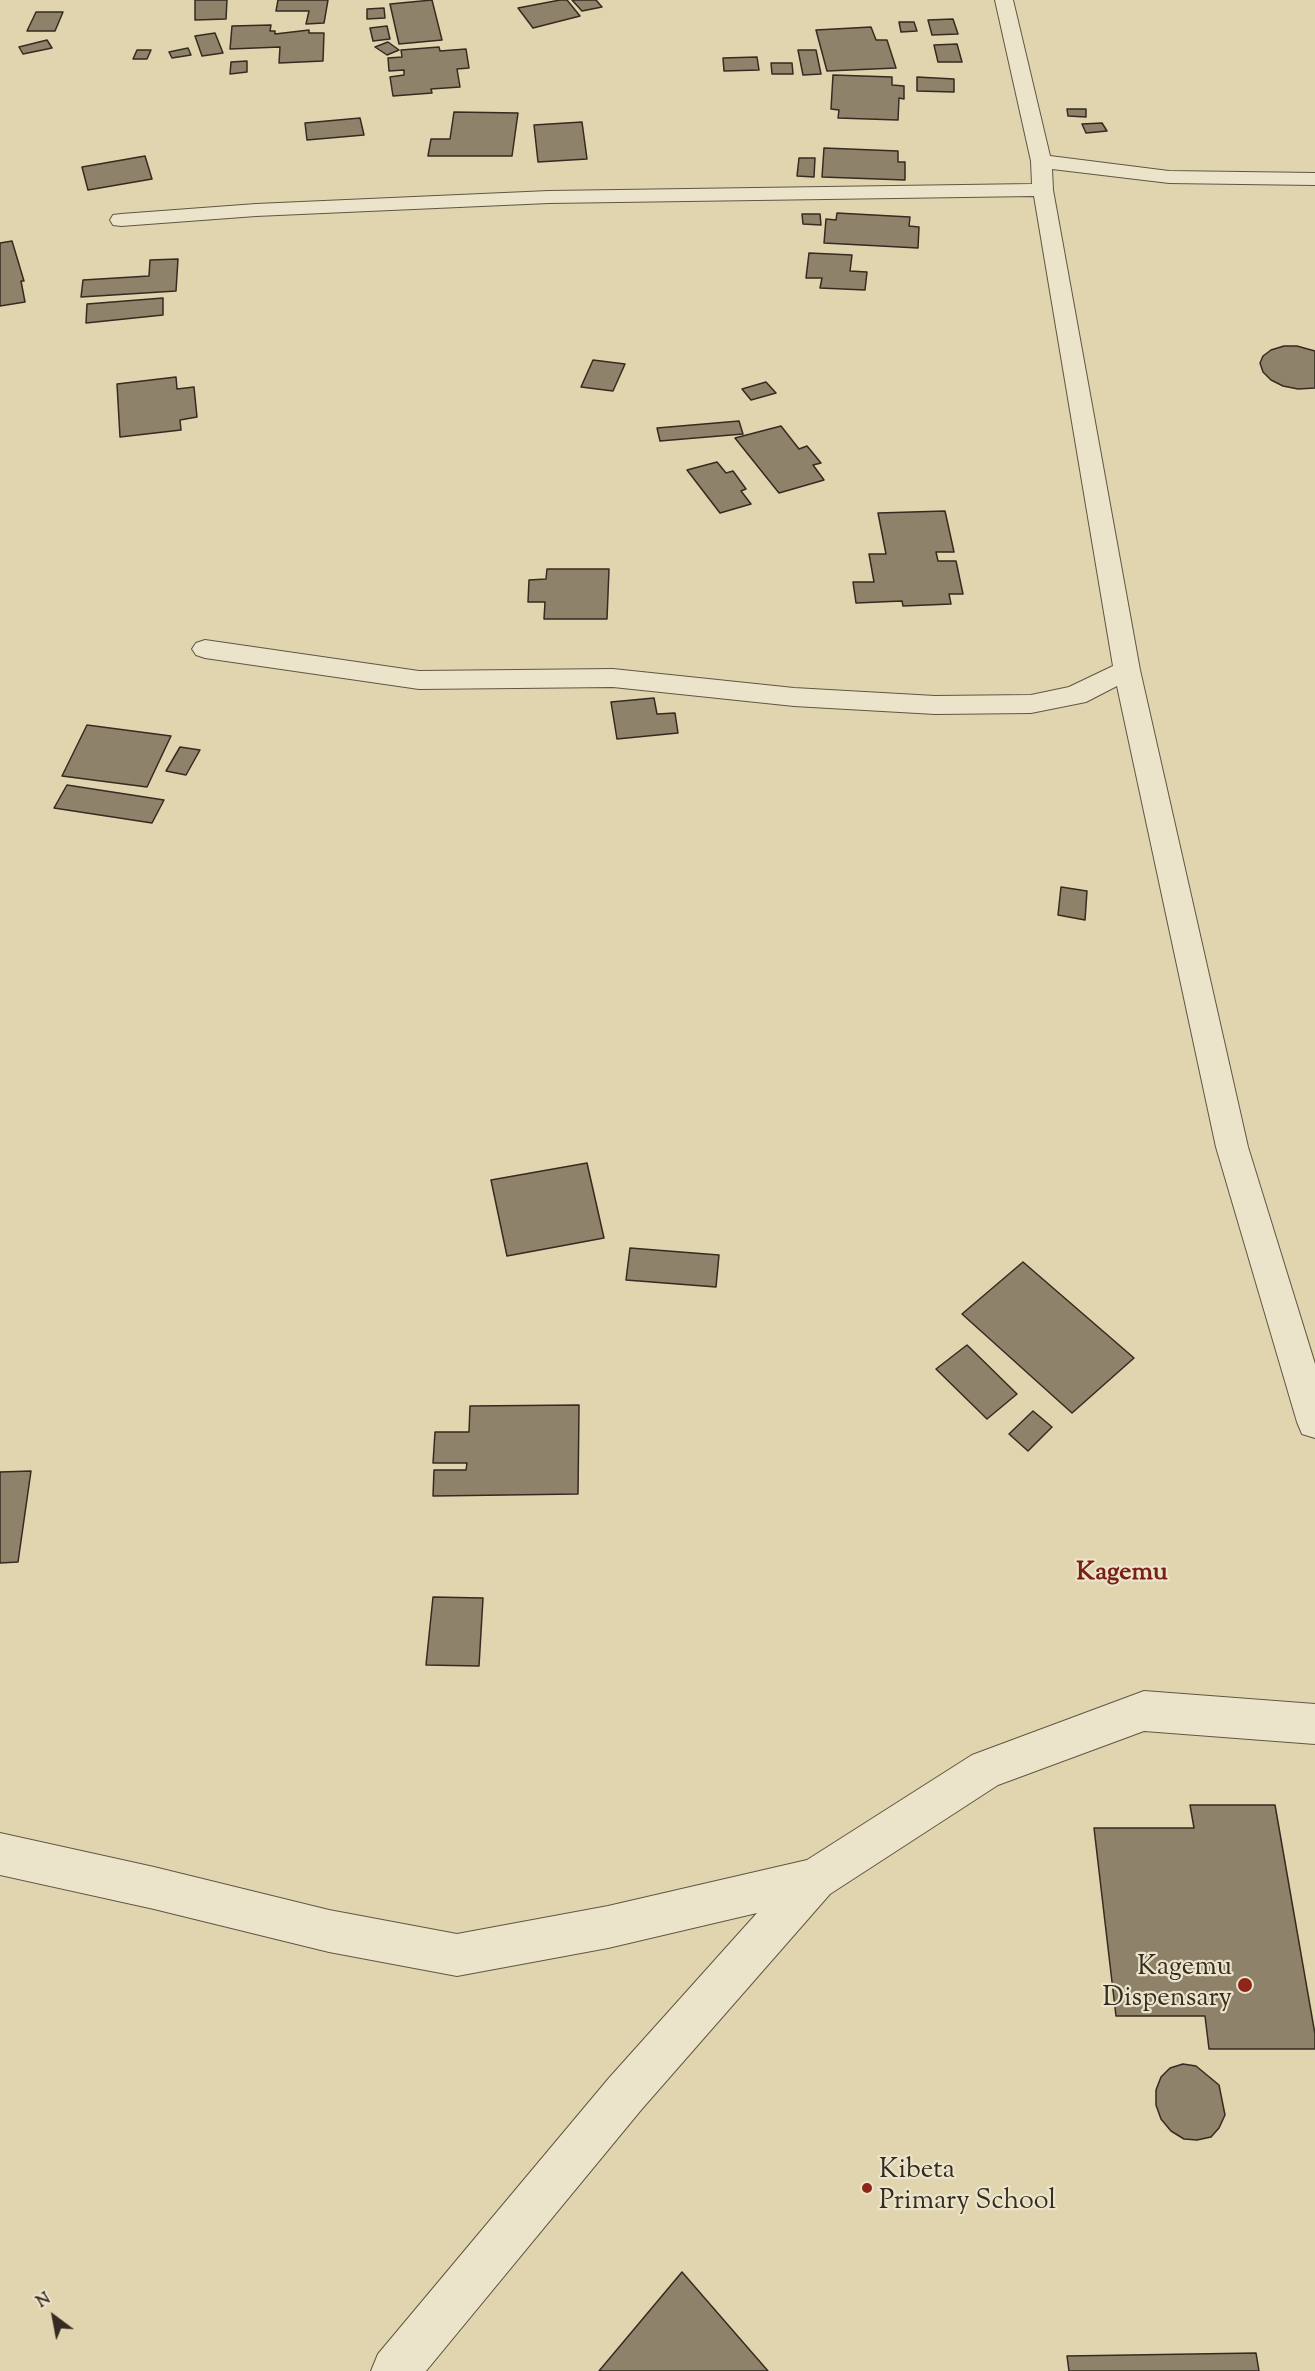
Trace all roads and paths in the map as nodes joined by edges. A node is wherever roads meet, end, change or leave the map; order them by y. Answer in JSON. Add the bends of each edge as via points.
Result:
{"nodes":[{"id":1,"x":1004,"y":0,"type":"edge"},
{"id":2,"x":1041,"y":161,"type":"junction"},
{"id":3,"x":1315,"y":179,"type":"edge"},
{"id":4,"x":1043,"y":190,"type":"junction"},
{"id":5,"x":122,"y":220,"type":"dead end"},
{"id":6,"x":205,"y":649,"type":"dead end"},
{"id":7,"x":1127,"y":670,"type":"junction"},
{"id":8,"x":1315,"y":1422,"type":"edge"},
{"id":9,"x":1315,"y":1724,"type":"edge"},
{"id":10,"x":0,"y":1854,"type":"edge"},
{"id":11,"x":815,"y":1879,"type":"junction"},
{"id":12,"x":395,"y":2371,"type":"edge"}],
"edges":[{"from":1,"to":2,"type":"street"},
{"from":2,"to":3,"type":"street","via":[[1169,177]]},
{"from":2,"to":4,"type":"street"},
{"from":4,"to":5,"type":"street","via":[[549,197]]},
{"from":4,"to":7,"type":"street"},
{"from":6,"to":7,"type":"street","via":[[419,680],[604,678],[794,697],[935,705],[1031,704],[1076,695]]},
{"from":7,"to":8,"type":"street","via":[[1232,1147]]},
{"from":9,"to":11,"type":"street","via":[[1144,1711],[986,1769]]},
{"from":10,"to":11,"type":"street","via":[[328,1931],[457,1955],[608,1927]]},
{"from":11,"to":12,"type":"street","via":[[625,2094]]}]}
